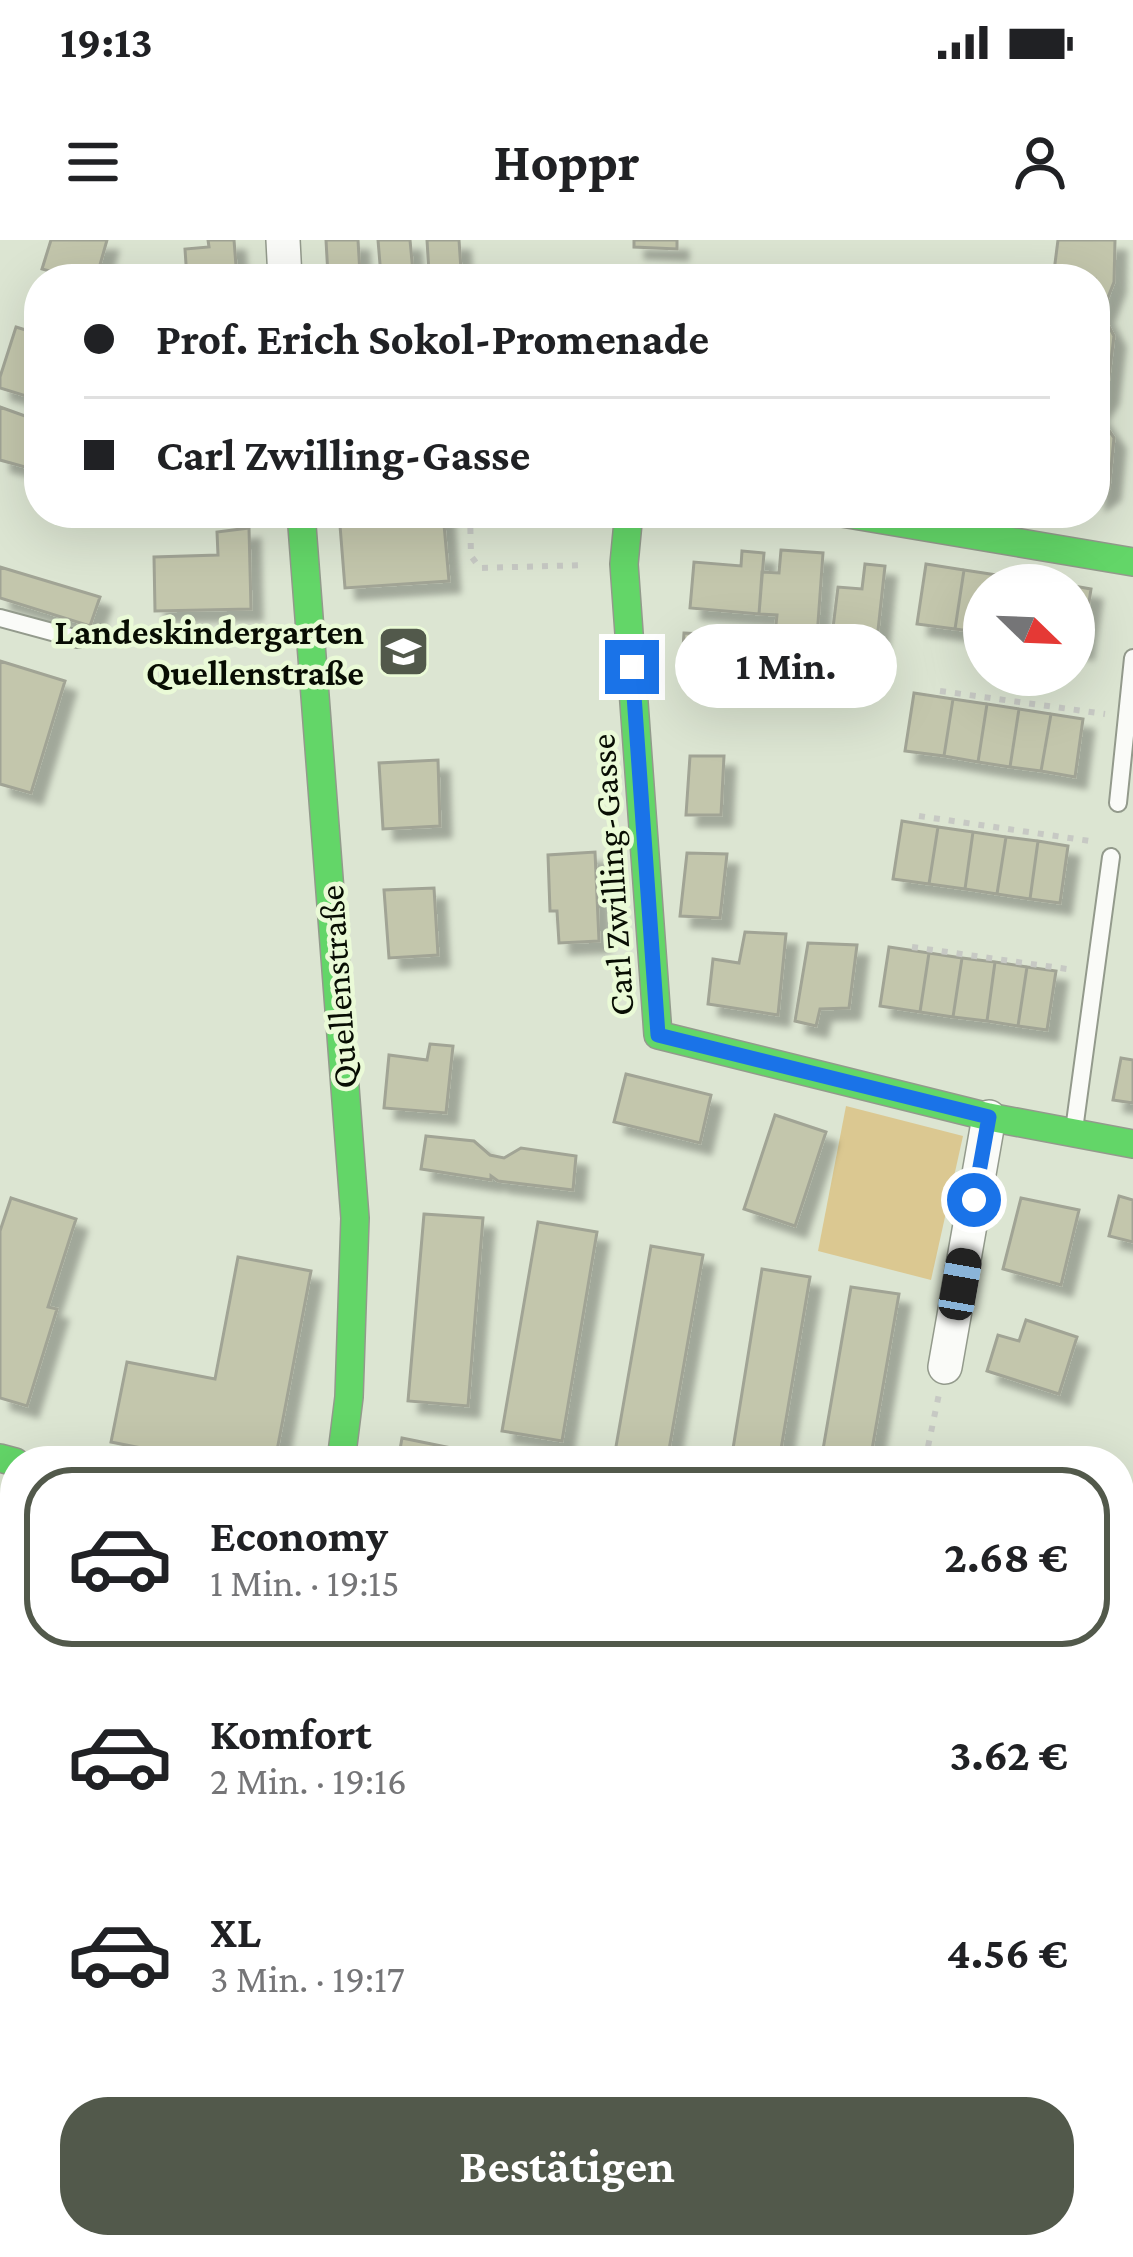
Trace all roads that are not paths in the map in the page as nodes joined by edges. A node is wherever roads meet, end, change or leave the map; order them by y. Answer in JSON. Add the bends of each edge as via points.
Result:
{"nodes":[{"id":1,"x":303,"y":528,"type":"edge"},
{"id":2,"x":627,"y":528,"type":"edge"},
{"id":3,"x":931,"y":528,"type":"edge"},
{"id":4,"x":1133,"y":562,"type":"edge"},
{"id":5,"x":0,"y":617,"type":"edge"},
{"id":6,"x":77,"y":639,"type":"dead end"},
{"id":7,"x":1133,"y":658,"type":"edge"},
{"id":8,"x":1118,"y":803,"type":"dead end"},
{"id":9,"x":1111,"y":857,"type":"road end"},
{"id":10,"x":989,"y":1117,"type":"junction"},
{"id":11,"x":1074,"y":1133,"type":"junction"},
{"id":12,"x":1133,"y":1144,"type":"edge"},
{"id":13,"x":945,"y":1367,"type":"road end"},
{"id":14,"x":342,"y":1446,"type":"edge"}],
"edges":[{"from":1,"to":14,"type":"street","name":"Quellenstraße","via":[[355,1218]]},
{"from":2,"to":10,"type":"street","name":"Carl Zwilling-Gasse","via":[[658,1035]]},
{"from":3,"to":4,"type":"street"},
{"from":5,"to":6,"type":"lane"},
{"from":7,"to":8,"type":"lane"},
{"from":9,"to":11,"type":"lane"},
{"from":10,"to":11,"type":"street","name":"Carl Zwilling-Gasse"},
{"from":10,"to":13,"type":"street"},
{"from":11,"to":12,"type":"street","name":"Carl Zwilling-Gasse"}]}
